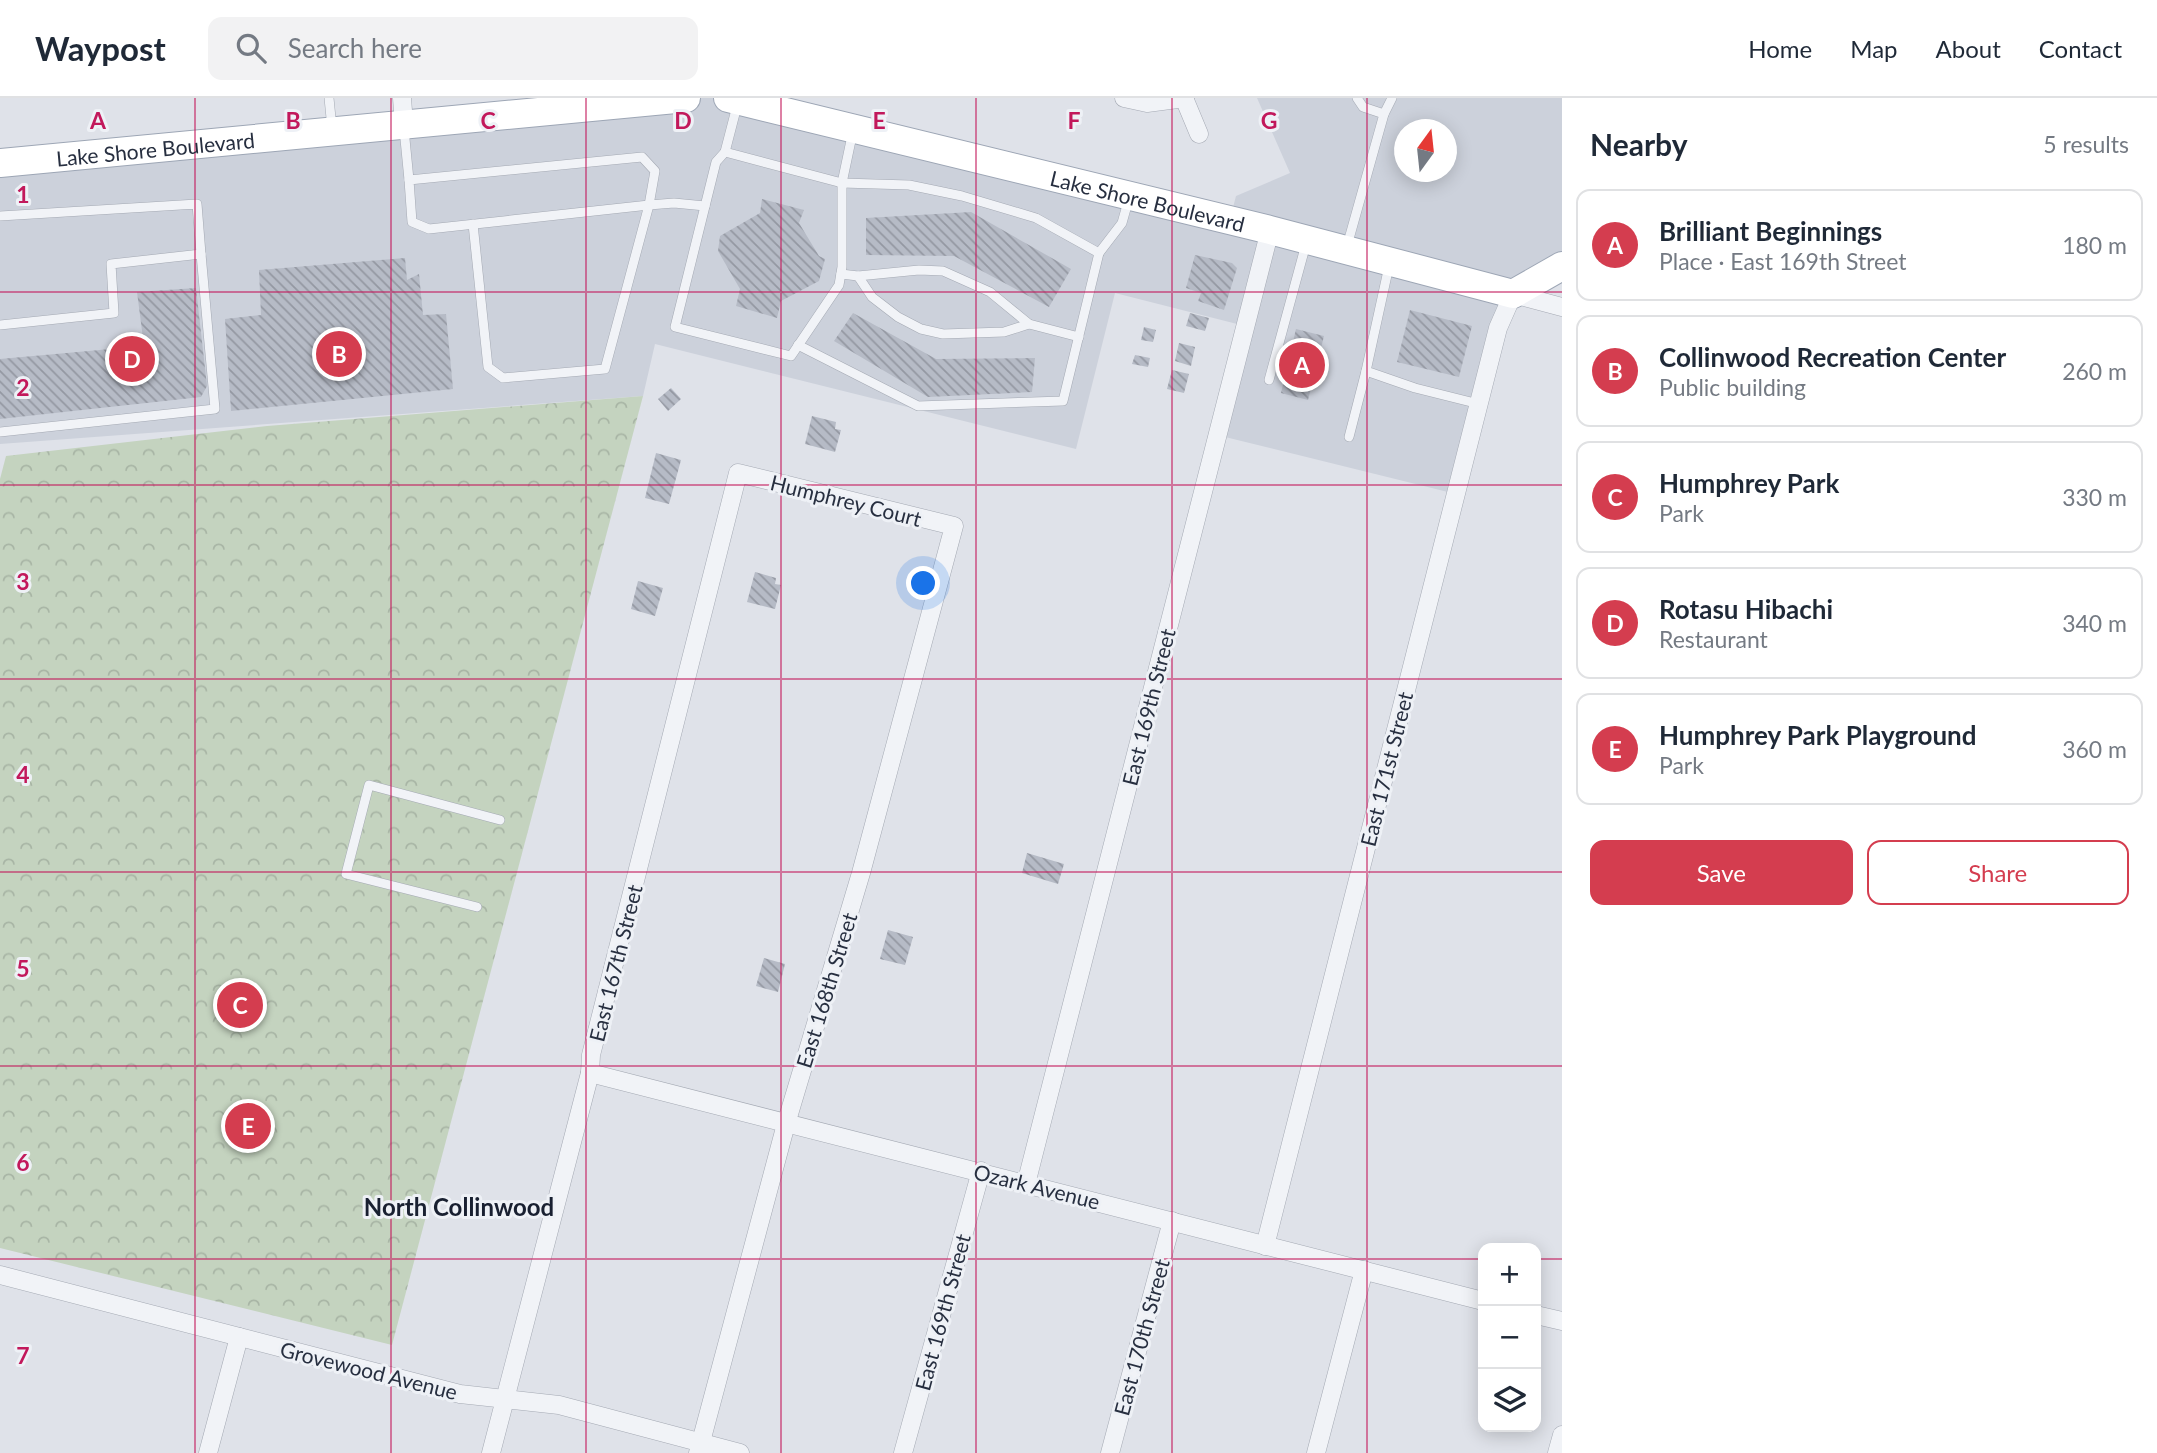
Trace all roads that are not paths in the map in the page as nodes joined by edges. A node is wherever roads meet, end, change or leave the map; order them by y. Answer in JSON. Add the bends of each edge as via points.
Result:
{"nodes":[{"id":1,"x":329,"y":98,"type":"edge"},
{"id":2,"x":687,"y":98,"type":"edge"},
{"id":3,"x":1124,"y":98,"type":"edge"},
{"id":4,"x":1185,"y":98,"type":"edge"},
{"id":5,"x":1357,"y":98,"type":"edge"},
{"id":6,"x":1392,"y":98,"type":"edge"},
{"id":7,"x":733,"y":99,"type":"edge"},
{"id":8,"x":522,"y":105,"type":"edge"},
{"id":9,"x":403,"y":111,"type":"edge"},
{"id":10,"x":1384,"y":114,"type":"junction"},
{"id":11,"x":854,"y":129,"type":"junction"},
{"id":12,"x":333,"y":131,"type":"junction"},
{"id":13,"x":1199,"y":134,"type":"dead end"},
{"id":14,"x":725,"y":152,"type":"junction"},
{"id":15,"x":0,"y":163,"type":"edge"},
{"id":16,"x":409,"y":180,"type":"junction"},
{"id":17,"x":842,"y":183,"type":"junction"},
{"id":18,"x":1129,"y":196,"type":"junction"},
{"id":19,"x":649,"y":205,"type":"junction"},
{"id":20,"x":705,"y":205,"type":"junction"},
{"id":21,"x":0,"y":216,"type":"edge"},
{"id":22,"x":473,"y":224,"type":"junction"},
{"id":23,"x":1269,"y":230,"type":"junction"},
{"id":24,"x":1307,"y":239,"type":"junction"},
{"id":25,"x":1346,"y":249,"type":"junction"},
{"id":26,"x":1099,"y":253,"type":"junction"},
{"id":27,"x":201,"y":254,"type":"junction"},
{"id":28,"x":1391,"y":261,"type":"junction"},
{"id":29,"x":1562,"y":266,"type":"edge"},
{"id":30,"x":841,"y":274,"type":"junction"},
{"id":31,"x":858,"y":276,"type":"junction"},
{"id":32,"x":1513,"y":294,"type":"junction"},
{"id":33,"x":1562,"y":307,"type":"edge"},
{"id":34,"x":1029,"y":324,"type":"junction"},
{"id":35,"x":0,"y":325,"type":"edge"},
{"id":36,"x":1079,"y":337,"type":"junction"},
{"id":37,"x":798,"y":345,"type":"junction"},
{"id":38,"x":1366,"y":372,"type":"junction"},
{"id":39,"x":1269,"y":380,"type":"dead end"},
{"id":40,"x":1479,"y":404,"type":"junction"},
{"id":41,"x":0,"y":432,"type":"edge"},
{"id":42,"x":1349,"y":437,"type":"dead end"},
{"id":43,"x":738,"y":473,"type":"joint"},
{"id":44,"x":954,"y":526,"type":"joint"},
{"id":45,"x":500,"y":820,"type":"dead end"},
{"id":46,"x":477,"y":907,"type":"dead end"},
{"id":47,"x":590,"y":1073,"type":"junction"},
{"id":48,"x":786,"y":1124,"type":"junction"},
{"id":49,"x":981,"y":1171,"type":"junction"},
{"id":50,"x":1026,"y":1184,"type":"junction"},
{"id":51,"x":1172,"y":1221,"type":"junction"},
{"id":52,"x":1265,"y":1245,"type":"junction"},
{"id":53,"x":1364,"y":1270,"type":"junction"},
{"id":54,"x":0,"y":1275,"type":"edge"},
{"id":55,"x":1478,"y":1300,"type":"edge"},
{"id":56,"x":1541,"y":1316,"type":"edge"},
{"id":57,"x":1562,"y":1321,"type":"edge"},
{"id":58,"x":239,"y":1337,"type":"junction"},
{"id":59,"x":505,"y":1399,"type":"junction"},
{"id":60,"x":1562,"y":1435,"type":"edge"},
{"id":61,"x":699,"y":1448,"type":"edge"},
{"id":62,"x":208,"y":1453,"type":"edge"},
{"id":63,"x":491,"y":1453,"type":"edge"},
{"id":64,"x":740,"y":1453,"type":"edge"},
{"id":65,"x":903,"y":1453,"type":"edge"},
{"id":66,"x":1110,"y":1453,"type":"edge"},
{"id":67,"x":1316,"y":1453,"type":"edge"},
{"id":68,"x":1557,"y":1453,"type":"edge"}],
"edges":[{"from":1,"to":12,"type":"lane"},
{"from":2,"to":8,"type":"main road","name":"Lake Shore Boulevard"},
{"from":3,"to":4,"type":"street","via":[[1147,103]]},
{"from":4,"to":13,"type":"street"},
{"from":5,"to":10,"type":"lane","via":[[1363,107]]},
{"from":6,"to":10,"type":"lane"},
{"from":7,"to":11,"type":"main road","name":"Lake Shore Boulevard"},
{"from":7,"to":14,"type":"lane"},
{"from":8,"to":9,"type":"main road","name":"Lake Shore Boulevard"},
{"from":9,"to":12,"type":"main road","name":"Lake Shore Boulevard"},
{"from":9,"to":16,"type":"lane"},
{"from":10,"to":25,"type":"lane"},
{"from":11,"to":17,"type":"lane"},
{"from":11,"to":18,"type":"main road","name":"Lake Shore Boulevard"},
{"from":12,"to":15,"type":"main road","name":"Lake Shore Boulevard"},
{"from":14,"to":17,"type":"lane"},
{"from":14,"to":20,"type":"lane","via":[[716,162]]},
{"from":16,"to":19,"type":"lane","via":[[642,157],[655,171]]},
{"from":16,"to":22,"type":"lane","via":[[412,222],[429,229]]},
{"from":17,"to":26,"type":"lane","via":[[909,185],[961,196],[1036,218]]},
{"from":17,"to":30,"type":"lane"},
{"from":18,"to":23,"type":"main road","name":"Lake Shore Boulevard"},
{"from":18,"to":26,"type":"lane","via":[[1122,223]]},
{"from":19,"to":20,"type":"lane"},
{"from":19,"to":22,"type":"lane"},
{"from":19,"to":22,"type":"lane","via":[[605,369],[503,378],[488,367]]},
{"from":20,"to":37,"type":"lane","via":[[675,327],[791,355]]},
{"from":21,"to":27,"type":"lane","via":[[197,204]]},
{"from":23,"to":24,"type":"main road","name":"Lake Shore Boulevard"},
{"from":23,"to":50,"type":"street","name":"East 169th Street"},
{"from":24,"to":25,"type":"main road","name":"Lake Shore Boulevard"},
{"from":24,"to":39,"type":"lane"},
{"from":25,"to":28,"type":"main road","name":"Lake Shore Boulevard"},
{"from":26,"to":36,"type":"lane"},
{"from":27,"to":35,"type":"lane","via":[[111,264],[114,313]]},
{"from":27,"to":41,"type":"lane","via":[[215,410]]},
{"from":28,"to":32,"type":"main road","name":"Lake Shore Boulevard"},
{"from":28,"to":38,"type":"lane"},
{"from":29,"to":32,"type":"main road"},
{"from":30,"to":31,"type":"lane"},
{"from":30,"to":37,"type":"lane","via":[[839,285]]},
{"from":31,"to":34,"type":"lane","via":[[943,271],[990,292]]},
{"from":31,"to":34,"type":"lane","via":[[872,297],[921,329],[943,334],[1004,332]]},
{"from":32,"to":33,"type":"street"},
{"from":32,"to":40,"type":"street","name":"East 171st Street","via":[[1498,328]]},
{"from":34,"to":36,"type":"lane"},
{"from":36,"to":37,"type":"lane","via":[[1063,401],[918,406]]},
{"from":38,"to":40,"type":"lane"},
{"from":38,"to":42,"type":"lane"},
{"from":40,"to":52,"type":"street","name":"East 171st Street"},
{"from":43,"to":44,"type":"street","name":"Humphrey Court"},
{"from":43,"to":47,"type":"street","name":"East 167th Street"},
{"from":44,"to":48,"type":"street","name":"East 168th Street","via":[[861,873]]},
{"from":45,"to":46,"type":"lane","via":[[369,785],[346,874]]},
{"from":47,"to":48,"type":"street","name":"Ozark Avenue"},
{"from":47,"to":59,"type":"street","name":"East 167th Street"},
{"from":48,"to":49,"type":"street","name":"Ozark Avenue"},
{"from":48,"to":61,"type":"street","name":"East 168th Street"},
{"from":49,"to":50,"type":"street","name":"Ozark Avenue"},
{"from":49,"to":65,"type":"street","name":"East 169th Street"},
{"from":50,"to":51,"type":"street","name":"Ozark Avenue"},
{"from":51,"to":52,"type":"street","name":"Ozark Avenue"},
{"from":51,"to":66,"type":"street","name":"East 170th Street"},
{"from":52,"to":53,"type":"street","name":"Ozark Avenue"},
{"from":53,"to":55,"type":"street","name":"Ozark Avenue"},
{"from":53,"to":67,"type":"street"},
{"from":54,"to":58,"type":"street","name":"Grovewood Avenue"},
{"from":56,"to":57,"type":"street"},
{"from":58,"to":59,"type":"street","name":"Grovewood Avenue","via":[[460,1394]]},
{"from":58,"to":62,"type":"street"},
{"from":59,"to":61,"type":"street","name":"Grovewood Avenue","via":[[559,1405]]},
{"from":59,"to":63,"type":"street","name":"East 167th Street"},
{"from":60,"to":68,"type":"street"},
{"from":61,"to":64,"type":"street","name":"Grovewood Avenue"}]}
